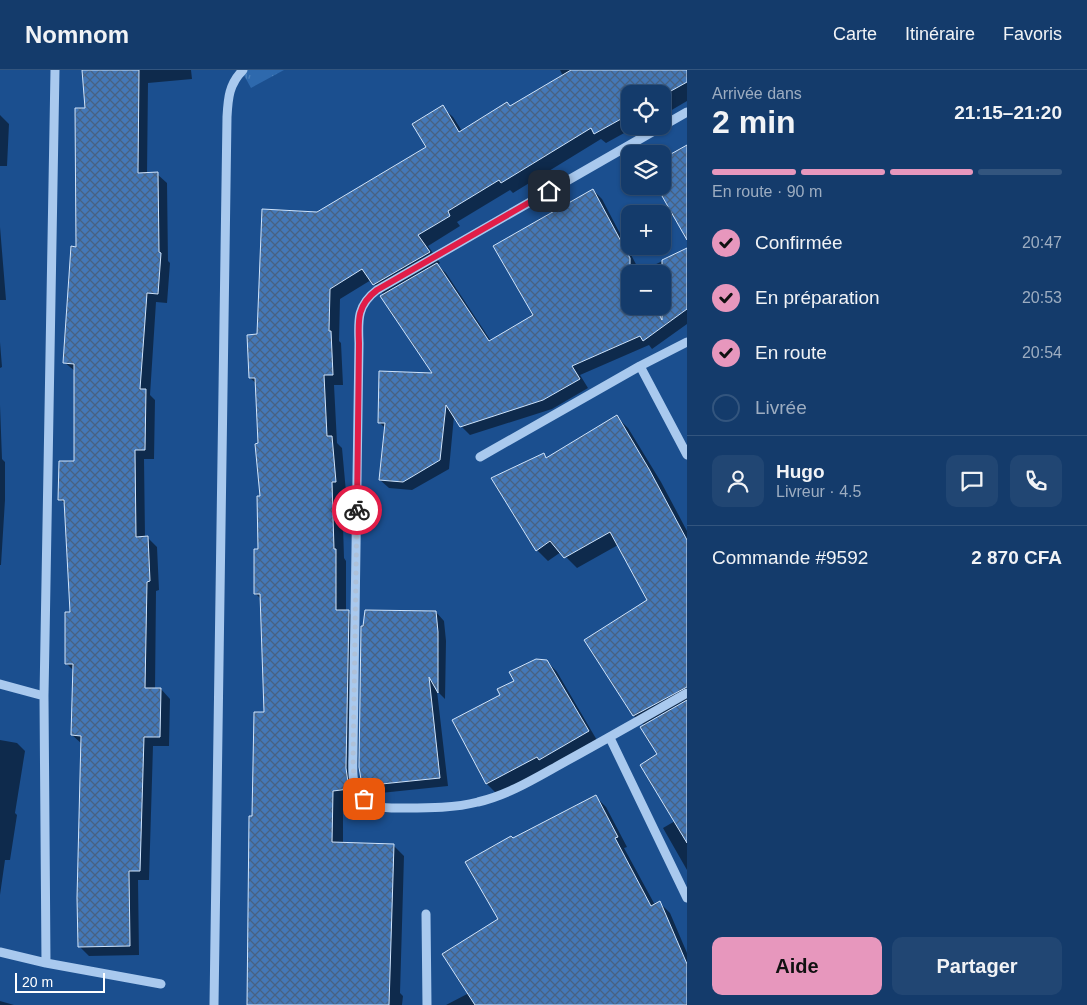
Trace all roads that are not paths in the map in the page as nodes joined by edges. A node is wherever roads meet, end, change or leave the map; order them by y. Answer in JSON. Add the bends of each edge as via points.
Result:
{"nodes":[{"id":1,"x":55,"y":70,"type":"edge"},
{"id":2,"x":242,"y":70,"type":"edge"},
{"id":3,"x":687,"y":112,"type":"edge"},
{"id":4,"x":687,"y":342,"type":"edge"},
{"id":5,"x":640,"y":366,"type":"junction"},
{"id":6,"x":687,"y":455,"type":"edge"},
{"id":7,"x":480,"y":457,"type":"dead end"},
{"id":8,"x":0,"y":684,"type":"edge"},
{"id":9,"x":687,"y":693,"type":"edge"},
{"id":10,"x":44,"y":696,"type":"junction"},
{"id":11,"x":610,"y":738,"type":"junction"},
{"id":12,"x":687,"y":898,"type":"edge"},
{"id":13,"x":426,"y":914,"type":"dead end"},
{"id":14,"x":0,"y":952,"type":"edge"},
{"id":15,"x":46,"y":963,"type":"junction"},
{"id":16,"x":161,"y":984,"type":"dead end"},
{"id":17,"x":214,"y":1005,"type":"edge"},
{"id":18,"x":427,"y":1005,"type":"edge"}],
"edges":[{"from":1,"to":10,"type":"street"},
{"from":2,"to":17,"type":"street","via":[[228,94],[227,117]]},
{"from":3,"to":11,"type":"street","via":[[377,290],[368,297],[358,321],[353,752],[358,794],[371,805],[381,808],[429,808],[477,802],[515,789]]},
{"from":4,"to":5,"type":"street"},
{"from":5,"to":6,"type":"street"},
{"from":5,"to":7,"type":"street"},
{"from":8,"to":10,"type":"street"},
{"from":9,"to":11,"type":"street"},
{"from":10,"to":15,"type":"street"},
{"from":11,"to":12,"type":"street"},
{"from":13,"to":18,"type":"street"},
{"from":14,"to":15,"type":"street"},
{"from":15,"to":16,"type":"street"}]}
